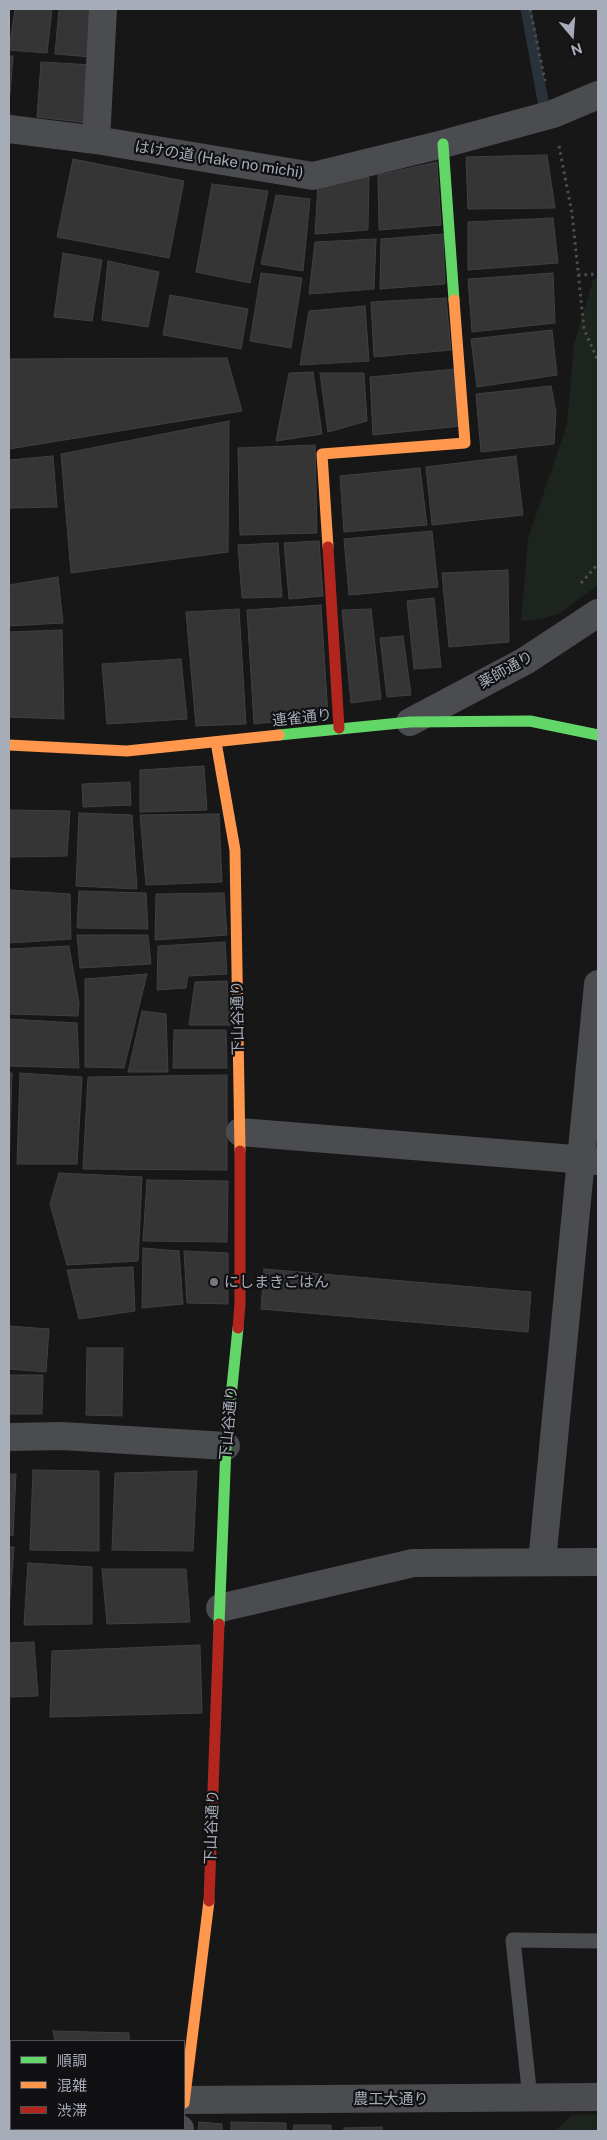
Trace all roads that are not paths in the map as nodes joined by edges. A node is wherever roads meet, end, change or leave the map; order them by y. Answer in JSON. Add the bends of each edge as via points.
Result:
{"nodes":[{"id":1,"x":103,"y":9,"type":"edge"},
{"id":2,"x":598,"y":95,"type":"edge"},
{"id":3,"x":9,"y":129,"type":"edge"},
{"id":4,"x":96,"y":140,"type":"junction"},
{"id":5,"x":443,"y":144,"type":"junction"},
{"id":6,"x":598,"y":613,"type":"edge"},
{"id":7,"x":410,"y":722,"type":"junction"},
{"id":8,"x":339,"y":728,"type":"junction"},
{"id":9,"x":598,"y":735,"type":"edge"},
{"id":10,"x":216,"y":742,"type":"junction"},
{"id":11,"x":9,"y":745,"type":"edge"},
{"id":12,"x":598,"y":984,"type":"edge"},
{"id":13,"x":240,"y":1132,"type":"junction"},
{"id":14,"x":590,"y":1160,"type":"edge"},
{"id":15,"x":9,"y":1438,"type":"edge"},
{"id":16,"x":226,"y":1446,"type":"junction"},
{"id":17,"x":542,"y":1562,"type":"junction"},
{"id":18,"x":598,"y":1562,"type":"edge"},
{"id":19,"x":220,"y":1608,"type":"junction"},
{"id":20,"x":598,"y":1941,"type":"edge"},
{"id":21,"x":185,"y":2094,"type":"edge"},
{"id":22,"x":598,"y":2097,"type":"edge"},
{"id":23,"x":530,"y":2098,"type":"junction"},
{"id":24,"x":185,"y":2102,"type":"edge"}],
"edges":[{"from":1,"to":4,"type":"street"},
{"from":2,"to":5,"type":"street","name":"はけの道 (Hake no michi)","via":[[553,114]]},
{"from":3,"to":4,"type":"street","name":"はけの道 (Hake no michi)"},
{"from":4,"to":5,"type":"street","name":"はけの道 (Hake no michi)","via":[[313,176]]},
{"from":5,"to":8,"type":"street","via":[[465,443],[322,454]]},
{"from":6,"to":7,"type":"street","name":"薬師通り","via":[[525,661]]},
{"from":7,"to":8,"type":"street","name":"連雀通り"},
{"from":7,"to":9,"type":"street","name":"連雀通り","via":[[530,721]]},
{"from":8,"to":10,"type":"street","name":"連雀通り"},
{"from":10,"to":11,"type":"street","name":"連雀通り","via":[[127,751]]},
{"from":10,"to":13,"type":"street","name":"下山谷通り","via":[[235,850]]},
{"from":12,"to":14,"type":"street"},
{"from":13,"to":14,"type":"street"},
{"from":13,"to":16,"type":"street","name":"下山谷通り","via":[[240,1304]]},
{"from":14,"to":17,"type":"street"},
{"from":15,"to":16,"type":"street","via":[[62,1436]]},
{"from":16,"to":19,"type":"street","name":"下山谷通り"},
{"from":17,"to":18,"type":"street"},
{"from":17,"to":19,"type":"street","via":[[413,1563]]},
{"from":19,"to":21,"type":"street","name":"下山谷通り","via":[[209,1909]]},
{"from":20,"to":23,"type":"lane","via":[[513,1940]]},
{"from":22,"to":23,"type":"street","name":"農工大通り"},
{"from":23,"to":24,"type":"street","name":"農工大通り"}]}
